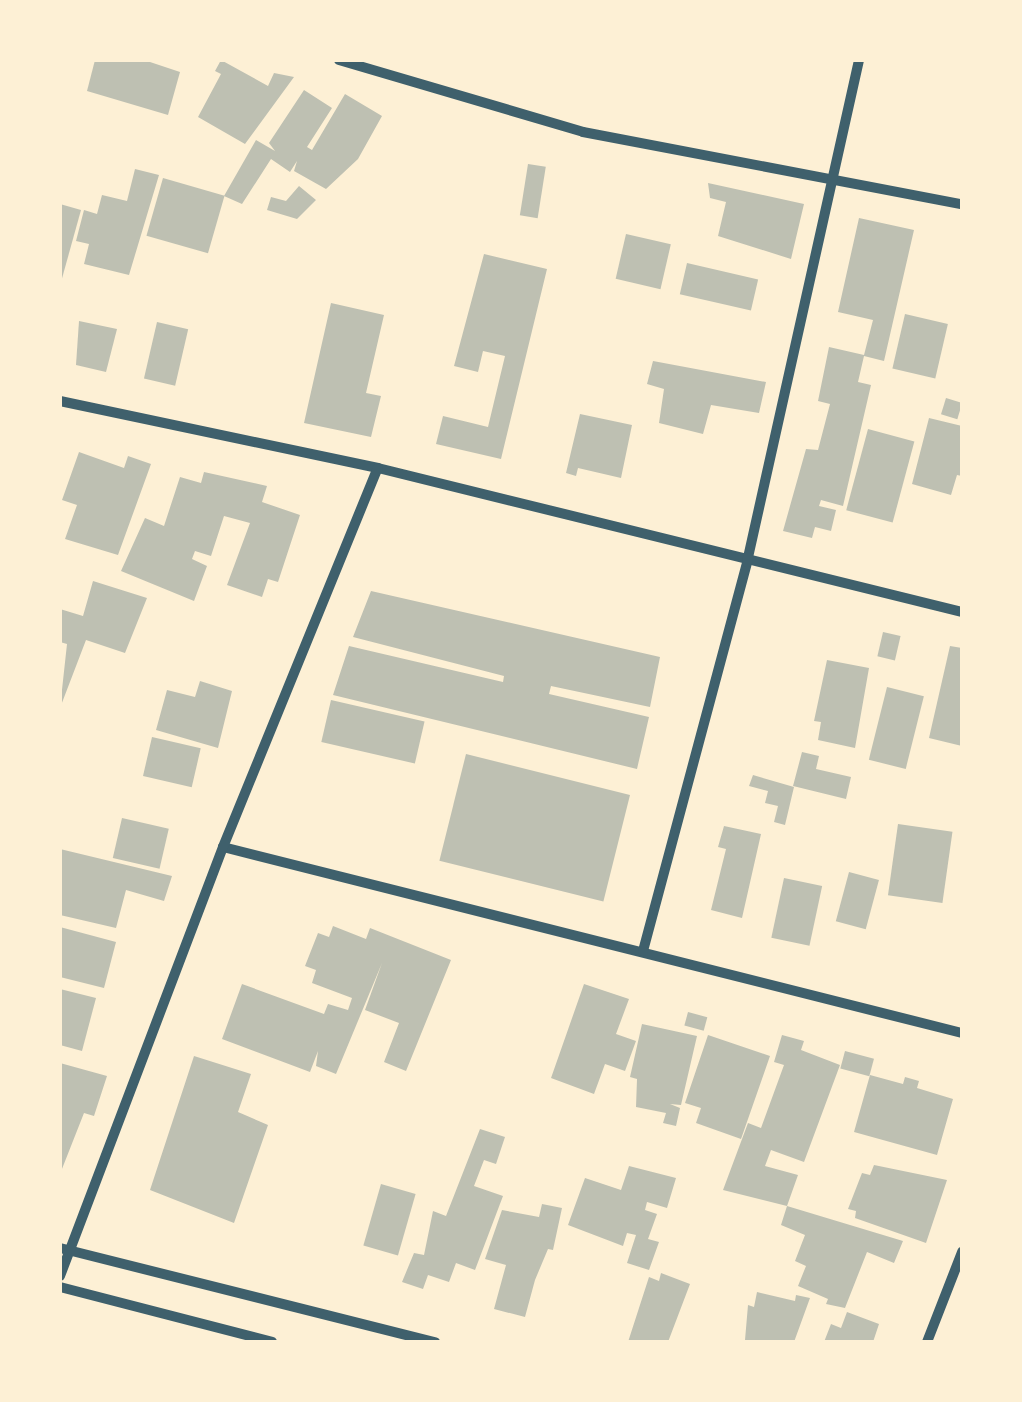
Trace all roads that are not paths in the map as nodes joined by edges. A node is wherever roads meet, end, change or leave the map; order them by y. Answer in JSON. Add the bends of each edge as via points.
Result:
{"nodes":[{"id":1,"x":339,"y":60,"type":"edge"},
{"id":2,"x":860,"y":60,"type":"edge"},
{"id":3,"x":832,"y":176,"type":"junction"},
{"id":4,"x":962,"y":204,"type":"edge"},
{"id":5,"x":60,"y":401,"type":"edge"},
{"id":6,"x":378,"y":468,"type":"junction"},
{"id":7,"x":747,"y":562,"type":"junction"},
{"id":8,"x":962,"y":612,"type":"edge"},
{"id":9,"x":223,"y":847,"type":"junction"},
{"id":10,"x":643,"y":951,"type":"junction"},
{"id":11,"x":962,"y":1033,"type":"edge"},
{"id":12,"x":64,"y":1249,"type":"edge"},
{"id":13,"x":962,"y":1252,"type":"edge"},
{"id":14,"x":60,"y":1276,"type":"edge"},
{"id":15,"x":60,"y":1288,"type":"edge"},
{"id":16,"x":272,"y":1342,"type":"edge"},
{"id":17,"x":435,"y":1342,"type":"edge"},
{"id":18,"x":927,"y":1342,"type":"edge"}],
"edges":[{"from":1,"to":3,"type":"street","via":[[583,132]]},
{"from":2,"to":3,"type":"street"},
{"from":3,"to":4,"type":"street"},
{"from":3,"to":7,"type":"street"},
{"from":5,"to":6,"type":"street"},
{"from":6,"to":7,"type":"street"},
{"from":6,"to":9,"type":"street"},
{"from":7,"to":8,"type":"street"},
{"from":7,"to":10,"type":"street"},
{"from":9,"to":10,"type":"street"},
{"from":9,"to":12,"type":"street"},
{"from":10,"to":11,"type":"street"},
{"from":12,"to":14,"type":"street"},
{"from":12,"to":17,"type":"street"},
{"from":13,"to":18,"type":"street"},
{"from":15,"to":16,"type":"street"}]}
